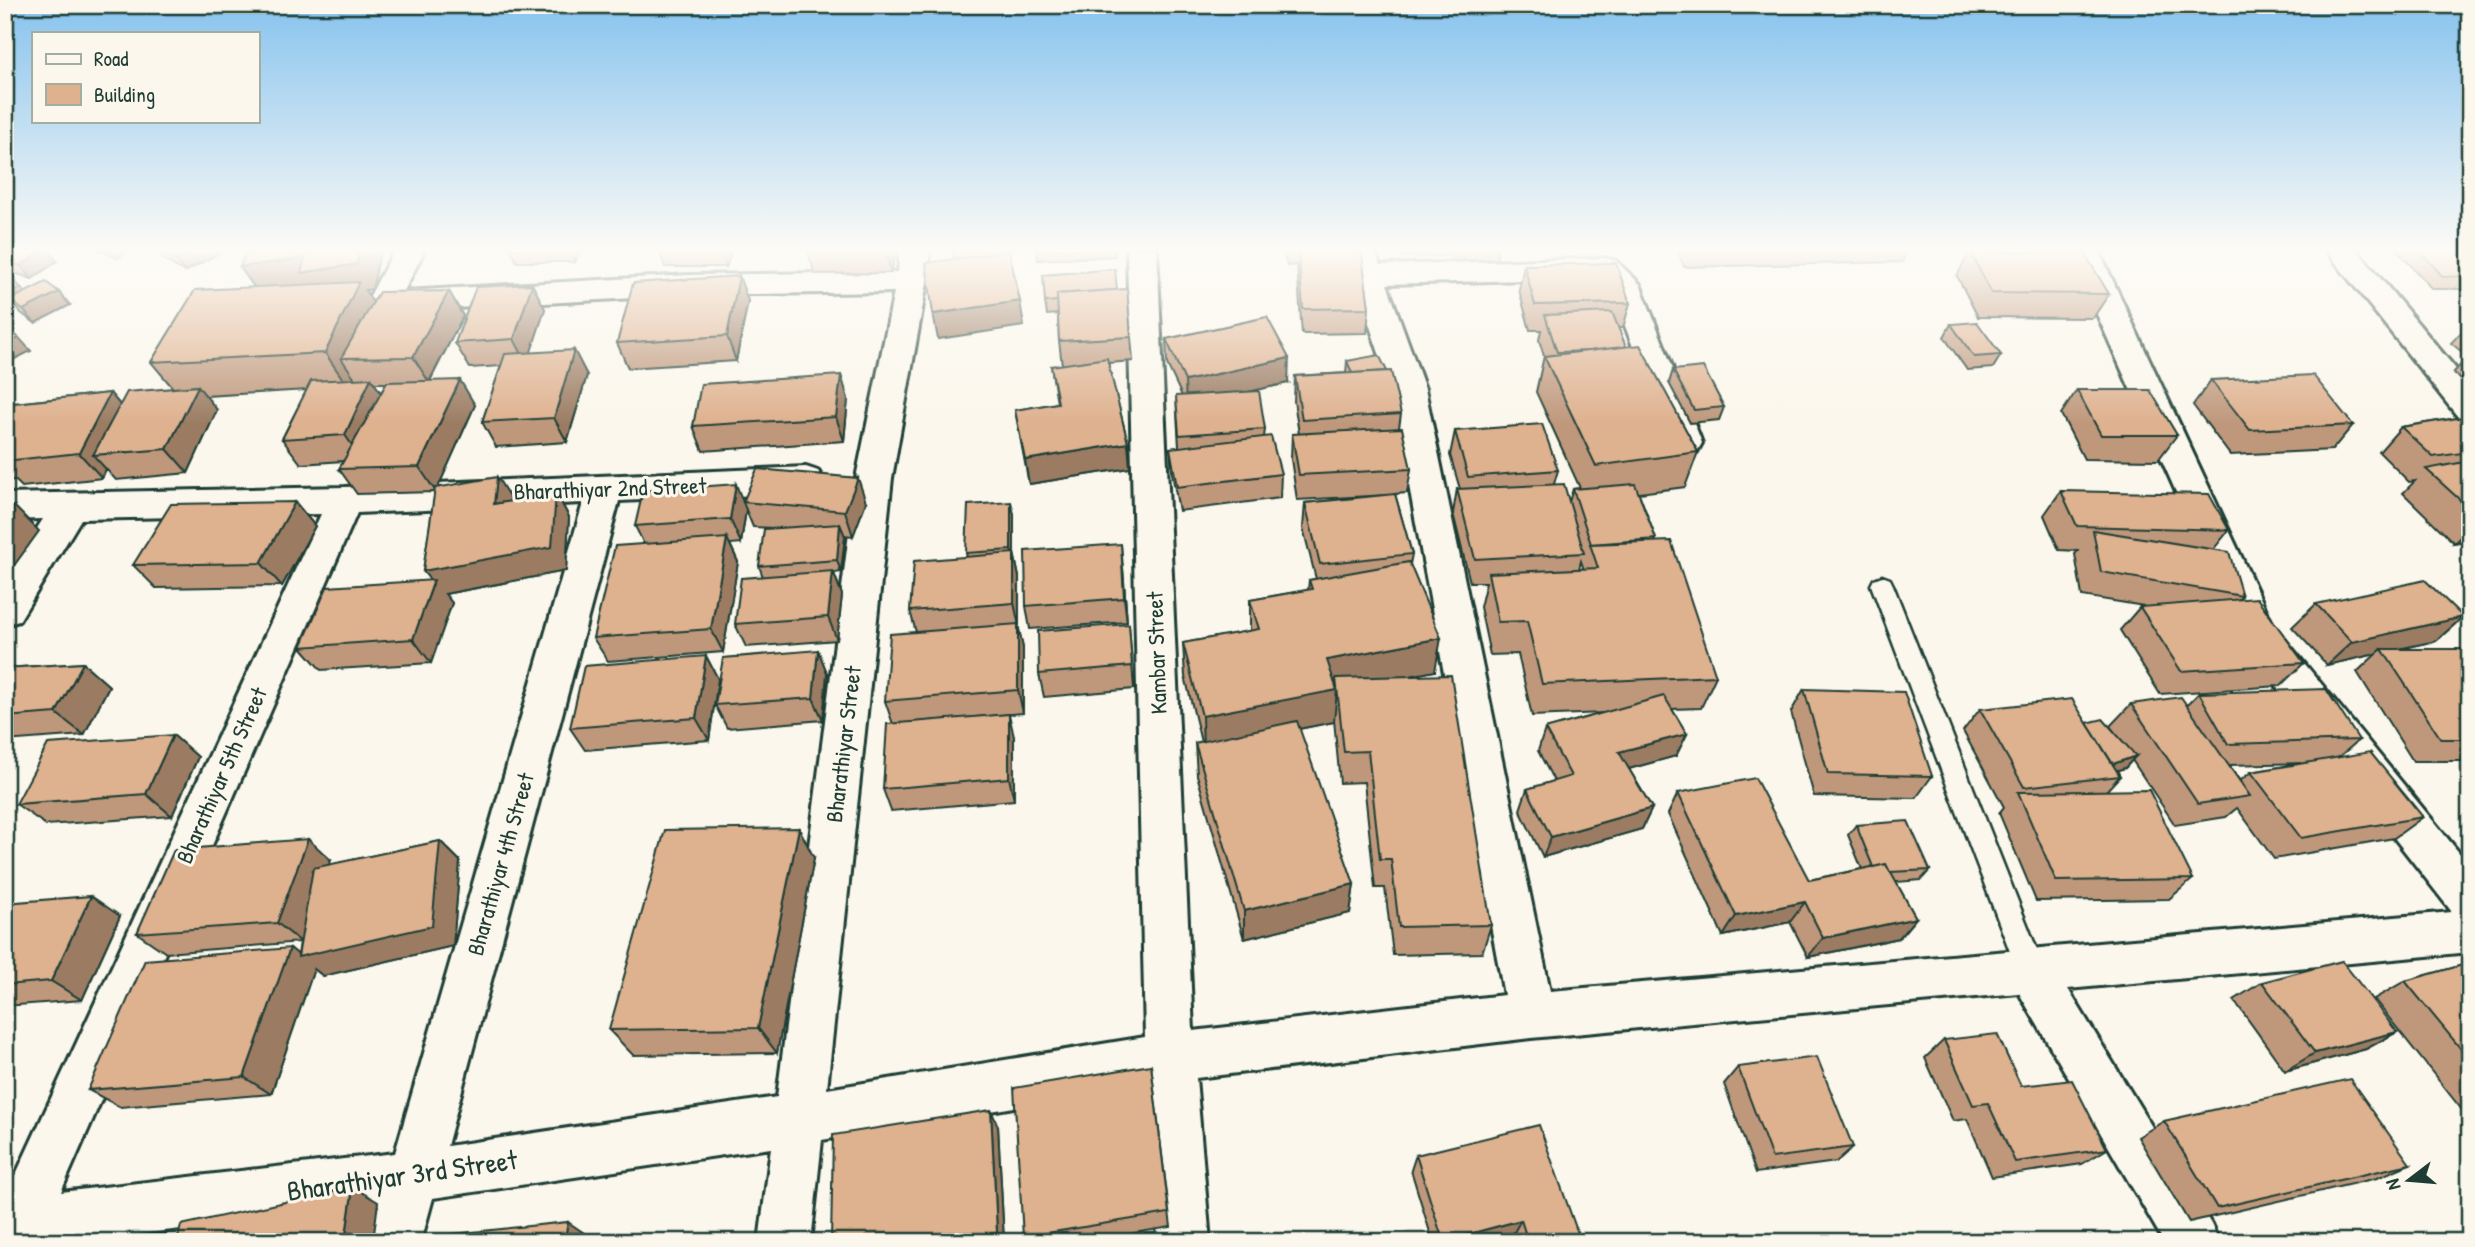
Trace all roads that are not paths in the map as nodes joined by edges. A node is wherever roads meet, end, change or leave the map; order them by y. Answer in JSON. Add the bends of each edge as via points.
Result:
{"nodes":[{"id":1,"x":901,"y":307,"type":"edge"},
{"id":2,"x":1144,"y":307,"type":"edge"},
{"id":3,"x":1380,"y":307,"type":"edge"},
{"id":4,"x":1633,"y":307,"type":"edge"},
{"id":5,"x":2110,"y":307,"type":"edge"},
{"id":6,"x":2387,"y":307,"type":"edge"},
{"id":7,"x":2470,"y":409,"type":"edge"},
{"id":8,"x":1693,"y":463,"type":"edge"},
{"id":9,"x":852,"y":479,"type":"junction"},
{"id":10,"x":605,"y":487,"type":"junction"},
{"id":11,"x":345,"y":500,"type":"junction"},
{"id":12,"x":70,"y":506,"type":"junction"},
{"id":13,"x":5,"y":507,"type":"edge"},
{"id":14,"x":1882,"y":585,"type":"dead end"},
{"id":15,"x":5,"y":610,"type":"edge"},
{"id":16,"x":2470,"y":900,"type":"edge"},
{"id":17,"x":2470,"y":931,"type":"edge"},
{"id":18,"x":2031,"y":970,"type":"junction"},
{"id":19,"x":1531,"y":1015,"type":"junction"},
{"id":20,"x":1170,"y":1057,"type":"junction"},
{"id":21,"x":798,"y":1119,"type":"junction"},
{"id":22,"x":413,"y":1176,"type":"junction"},
{"id":23,"x":12,"y":1230,"type":"edge"},
{"id":24,"x":395,"y":1242,"type":"edge"},
{"id":25,"x":785,"y":1242,"type":"edge"},
{"id":26,"x":1184,"y":1242,"type":"edge"},
{"id":27,"x":2193,"y":1242,"type":"edge"}],
"edges":[{"from":1,"to":9,"type":"street","name":"Bharathiyar Street"},
{"from":2,"to":20,"type":"street","name":"Kambar Street"},
{"from":3,"to":19,"type":"street","via":[[1408,389]]},
{"from":4,"to":8,"type":"street"},
{"from":5,"to":16,"type":"street","via":[[2259,634]]},
{"from":6,"to":7,"type":"street"},
{"from":9,"to":10,"type":"street","name":"Bharathiyar 2nd Street"},
{"from":9,"to":21,"type":"street","name":"Bharathiyar Street"},
{"from":10,"to":11,"type":"street","name":"Bharathiyar 2nd Street"},
{"from":10,"to":22,"type":"street","name":"Bharathiyar 4th Street"},
{"from":11,"to":12,"type":"street","name":"Bharathiyar 2nd Street"},
{"from":11,"to":23,"type":"street","name":"Bharathiyar 5th Street"},
{"from":12,"to":13,"type":"street","name":"Bharathiyar 2nd Street"},
{"from":12,"to":15,"type":"street"},
{"from":14,"to":18,"type":"lane"},
{"from":17,"to":18,"type":"street","name":"Bharathiyar 3rd Street"},
{"from":18,"to":19,"type":"street","name":"Bharathiyar 3rd Street"},
{"from":18,"to":27,"type":"street"},
{"from":19,"to":20,"type":"street","name":"Bharathiyar 3rd Street"},
{"from":20,"to":21,"type":"street","name":"Bharathiyar 3rd Street"},
{"from":20,"to":26,"type":"street","name":"Kambar Street"},
{"from":21,"to":22,"type":"street","name":"Bharathiyar 3rd Street"},
{"from":21,"to":25,"type":"street","name":"Bharathiyar Street"},
{"from":22,"to":23,"type":"street","name":"Bharathiyar 3rd Street"},
{"from":22,"to":24,"type":"street","name":"Bharathiyar 4th Street"}]}
